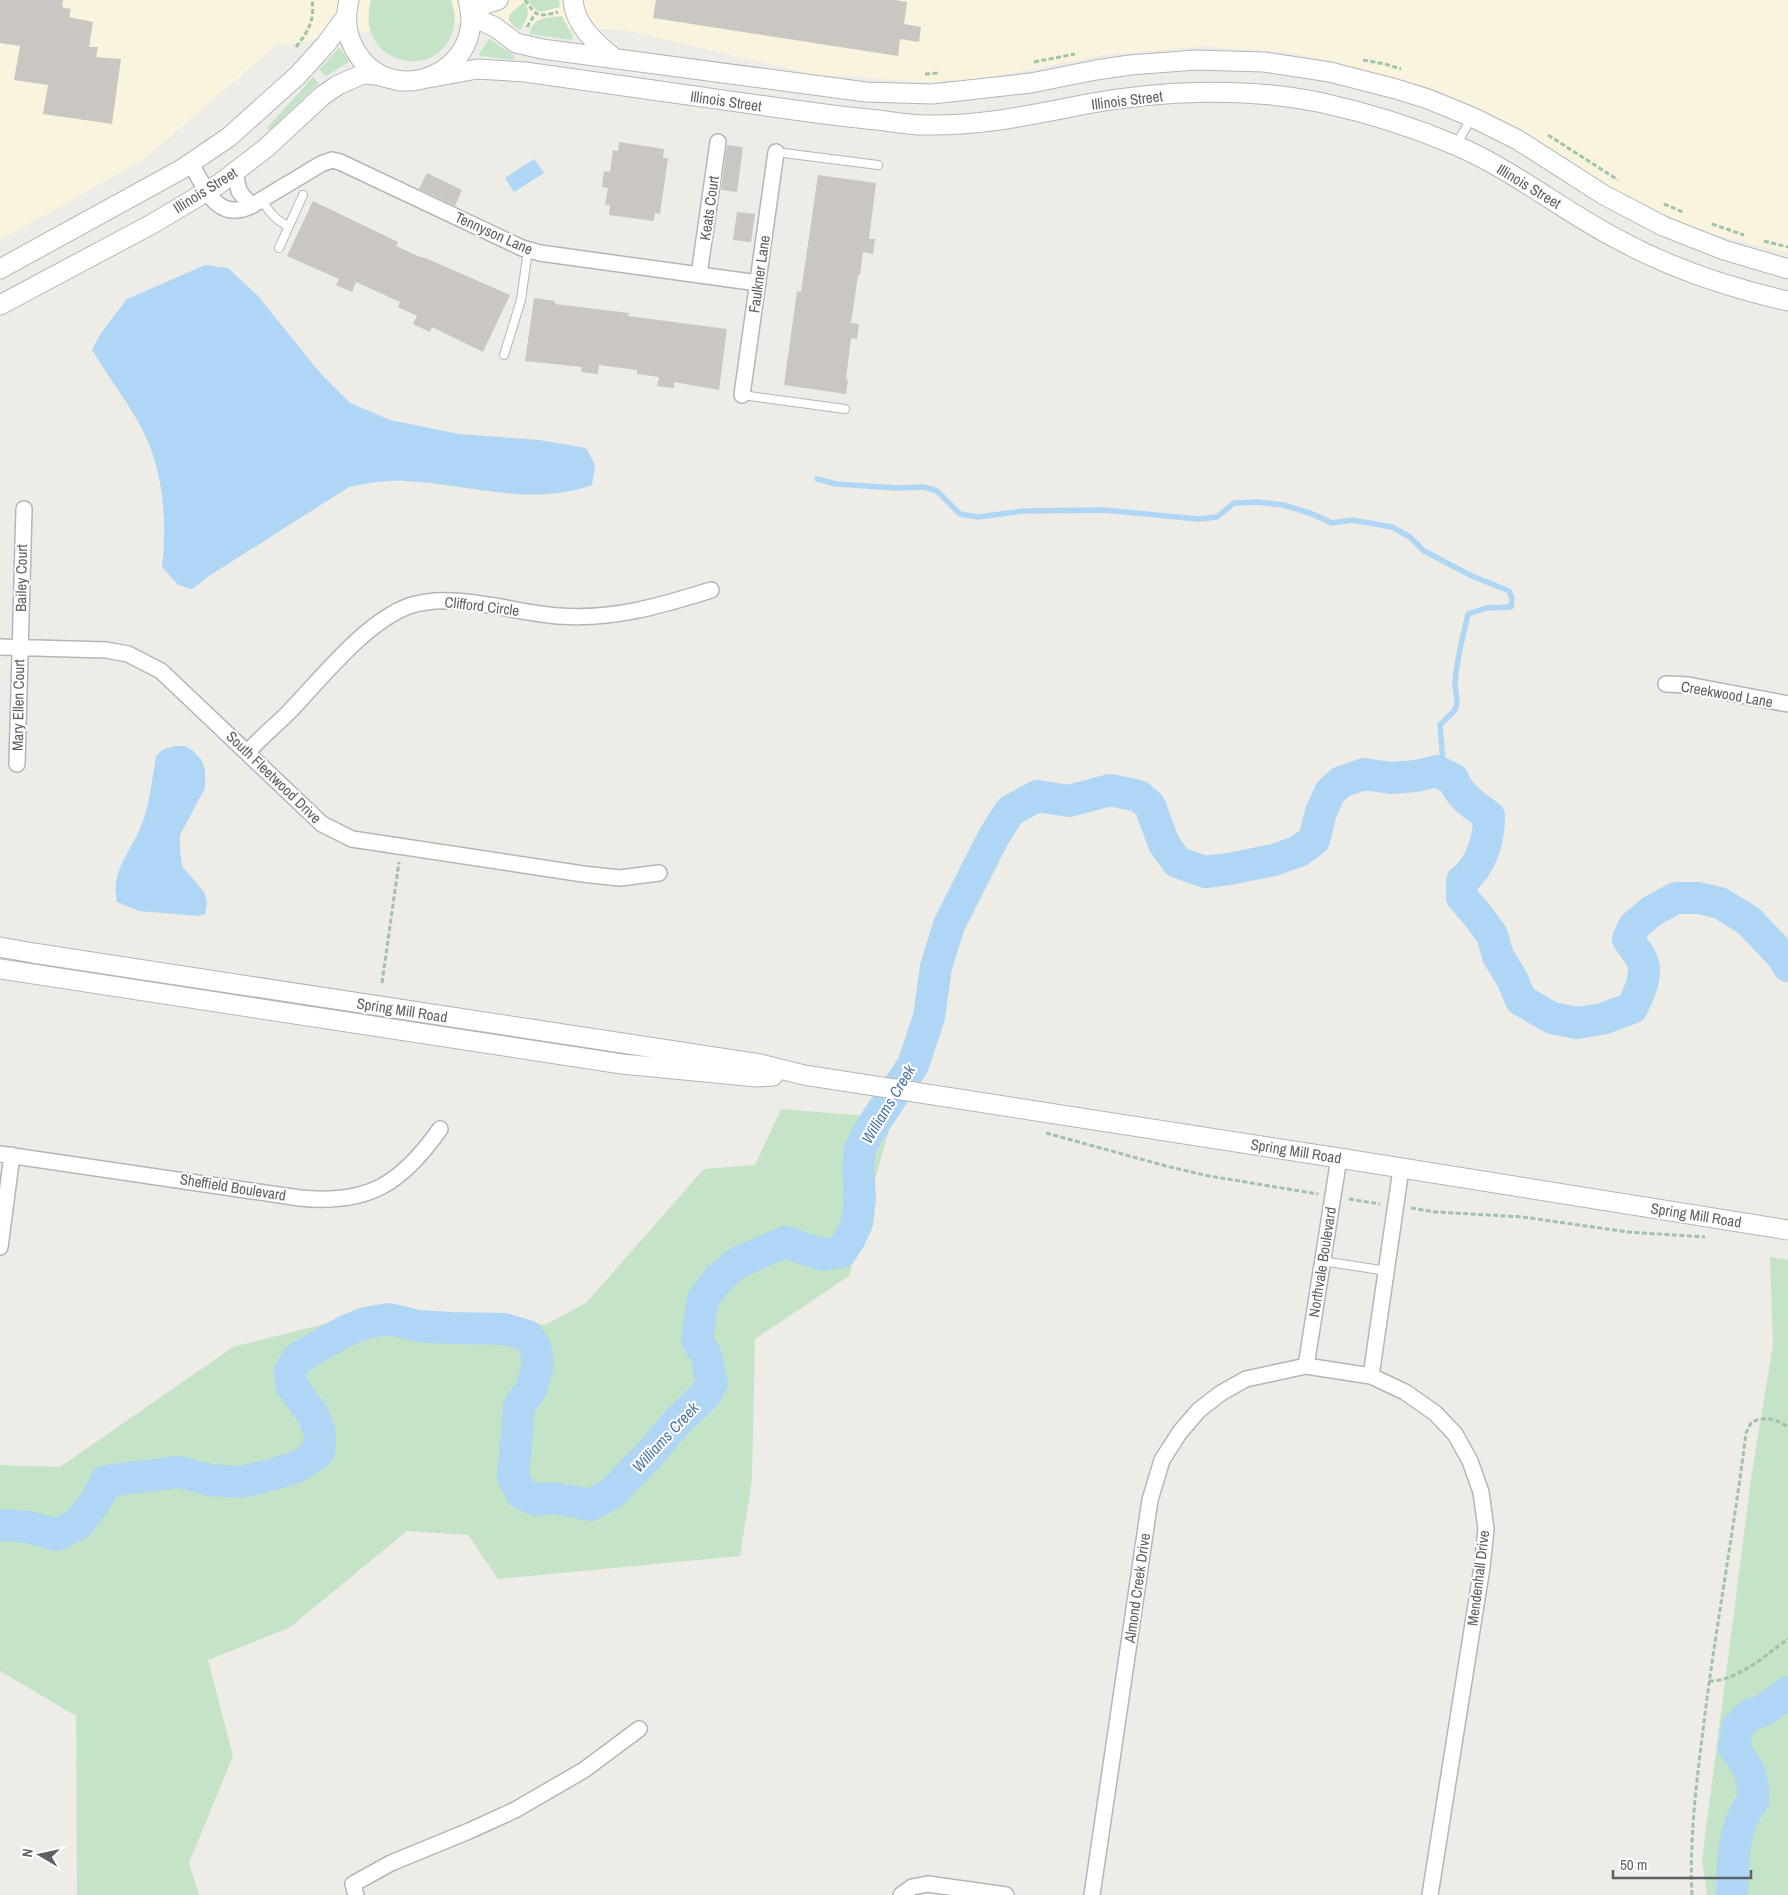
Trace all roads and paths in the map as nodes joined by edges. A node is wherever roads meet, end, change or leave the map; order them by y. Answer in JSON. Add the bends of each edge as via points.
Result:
{"nodes":[{"id":1,"x":312,"y":0,"type":"edge"},
{"id":2,"x":498,"y":0,"type":"edge"},
{"id":3,"x":525,"y":0,"type":"edge"},
{"id":4,"x":567,"y":5,"type":"edge"},
{"id":5,"x":345,"y":7,"type":"edge"},
{"id":6,"x":470,"y":8,"type":"edge"},
{"id":7,"x":535,"y":14,"type":"junction"},
{"id":8,"x":525,"y":32,"type":"dead end"},
{"id":9,"x":292,"y":52,"type":"dead end"},
{"id":10,"x":615,"y":59,"type":"junction"},
{"id":11,"x":428,"y":78,"type":"junction"},
{"id":12,"x":400,"y":81,"type":"junction"},
{"id":13,"x":1472,"y":117,"type":"junction"},
{"id":14,"x":718,"y":142,"type":"dead end"},
{"id":15,"x":1456,"y":145,"type":"junction"},
{"id":16,"x":776,"y":152,"type":"joint"},
{"id":17,"x":191,"y":164,"type":"junction"},
{"id":18,"x":878,"y":165,"type":"dead end"},
{"id":19,"x":235,"y":172,"type":"junction"},
{"id":20,"x":207,"y":191,"type":"junction"},
{"id":21,"x":303,"y":195,"type":"dead end"},
{"id":22,"x":256,"y":203,"type":"junction"},
{"id":23,"x":288,"y":226,"type":"junction"},
{"id":24,"x":279,"y":248,"type":"dead end"},
{"id":25,"x":528,"y":250,"type":"junction"},
{"id":26,"x":0,"y":269,"type":"edge"},
{"id":27,"x":1788,"y":269,"type":"edge"},
{"id":28,"x":699,"y":275,"type":"junction"},
{"id":29,"x":758,"y":283,"type":"junction"},
{"id":30,"x":1788,"y":301,"type":"edge"},
{"id":31,"x":0,"y":305,"type":"edge"},
{"id":32,"x":504,"y":355,"type":"dead end"},
{"id":33,"x":742,"y":396,"type":"joint"},
{"id":34,"x":845,"y":409,"type":"dead end"},
{"id":35,"x":24,"y":509,"type":"dead end"},
{"id":36,"x":711,"y":590,"type":"dead end"},
{"id":37,"x":0,"y":647,"type":"edge"},
{"id":38,"x":19,"y":647,"type":"junction"},
{"id":39,"x":1666,"y":684,"type":"dead end"},
{"id":40,"x":1788,"y":704,"type":"edge"},
{"id":41,"x":248,"y":752,"type":"junction"},
{"id":42,"x":17,"y":764,"type":"dead end"},
{"id":43,"x":402,"y":847,"type":"junction"},
{"id":44,"x":659,"y":873,"type":"dead end"},
{"id":45,"x":0,"y":947,"type":"edge"},
{"id":46,"x":0,"y":969,"type":"edge"},
{"id":47,"x":382,"y":983,"type":"dead end"},
{"id":48,"x":804,"y":1075,"type":"junction"},
{"id":49,"x":440,"y":1129,"type":"dead end"},
{"id":50,"x":6,"y":1154,"type":"edge"},
{"id":51,"x":1339,"y":1158,"type":"junction"},
{"id":52,"x":1401,"y":1169,"type":"junction"},
{"id":53,"x":1788,"y":1230,"type":"edge"},
{"id":54,"x":0,"y":1246,"type":"edge"},
{"id":55,"x":1322,"y":1261,"type":"junction"},
{"id":56,"x":1387,"y":1271,"type":"junction"},
{"id":57,"x":1306,"y":1366,"type":"junction"},
{"id":58,"x":1370,"y":1376,"type":"junction"},
{"id":59,"x":1788,"y":1427,"type":"edge"},
{"id":60,"x":1788,"y":1639,"type":"edge"},
{"id":61,"x":1709,"y":1681,"type":"junction"},
{"id":62,"x":638,"y":1728,"type":"dead end"},
{"id":63,"x":354,"y":1890,"type":"edge"},
{"id":64,"x":900,"y":1895,"type":"edge"},
{"id":65,"x":1006,"y":1895,"type":"edge"},
{"id":66,"x":1092,"y":1895,"type":"edge"},
{"id":67,"x":1430,"y":1895,"type":"edge"},
{"id":68,"x":1692,"y":1895,"type":"edge"}],
"edges":[{"from":1,"to":9,"type":"path","via":[[312,22]]},
{"from":2,"to":6,"type":"street"},
{"from":3,"to":7,"type":"path"},
{"from":4,"to":7,"type":"path","via":[[542,16]]},
{"from":4,"to":10,"type":"street","via":[[586,32]]},
{"from":5,"to":12,"type":"street","via":[[351,42],[365,64]]},
{"from":5,"to":17,"type":"street","name":"Illinois Street","via":[[326,44],[274,98],[229,137]]},
{"from":6,"to":10,"type":"street","name":"Illinois Street","via":[[516,43]]},
{"from":6,"to":11,"type":"street","via":[[467,40],[461,53],[452,64]]},
{"from":7,"to":8,"type":"path"},
{"from":10,"to":13,"type":"street","name":"Illinois Street","via":[[850,90],[932,94],[1031,83],[1130,65],[1196,60],[1264,62],[1363,79],[1428,99]]},
{"from":11,"to":12,"type":"street","name":"Illinois Street"},
{"from":11,"to":15,"type":"street","name":"Illinois Street","via":[[477,69],[525,72],[923,125],[1024,118],[1155,94],[1254,94],[1320,103],[1384,118]]},
{"from":12,"to":19,"type":"street","name":"Illinois Street","via":[[363,74],[338,85]]},
{"from":13,"to":15,"type":"lane"},
{"from":13,"to":27,"type":"street","name":"Illinois Street","via":[[1663,226],[1724,250]]},
{"from":14,"to":28,"type":"street","name":"Keats Court"},
{"from":15,"to":30,"type":"street","name":"Illinois Street","via":[[1506,171],[1621,242],[1681,270]]},
{"from":16,"to":18,"type":"lane"},
{"from":16,"to":29,"type":"street","name":"Faulkner Lane"},
{"from":17,"to":20,"type":"street","name":"Tennyson Lane"},
{"from":17,"to":26,"type":"street","name":"Illinois Street"},
{"from":19,"to":20,"type":"street","name":"Illinois Street"},
{"from":19,"to":22,"type":"street","via":[[239,191]]},
{"from":20,"to":22,"type":"street","name":"Tennyson Lane","via":[[217,204],[232,211],[242,211]]},
{"from":20,"to":31,"type":"street","name":"Illinois Street"},
{"from":21,"to":23,"type":"lane"},
{"from":22,"to":23,"type":"lane"},
{"from":22,"to":25,"type":"street","name":"Tennyson Lane","via":[[332,160]]},
{"from":23,"to":24,"type":"lane"},
{"from":25,"to":28,"type":"street","name":"Tennyson Lane"},
{"from":25,"to":32,"type":"lane","via":[[521,300]]},
{"from":28,"to":29,"type":"street","name":"Tennyson Lane"},
{"from":29,"to":33,"type":"street","name":"Faulkner Lane"},
{"from":33,"to":34,"type":"lane"},
{"from":35,"to":38,"type":"street","name":"Bailey Court"},
{"from":36,"to":41,"type":"street","name":"Clifford Circle","via":[[606,617],[559,616],[457,601],[410,606],[365,633]]},
{"from":37,"to":38,"type":"street","name":"South Fleetwood Drive"},
{"from":38,"to":41,"type":"street","name":"South Fleetwood Drive","via":[[106,650],[128,654],[161,671]]},
{"from":38,"to":42,"type":"street","name":"Mary Ellen Court"},
{"from":39,"to":40,"type":"street","name":"Creekwood Lane"},
{"from":41,"to":43,"type":"street","name":"South Fleetwood Drive","via":[[322,824],[352,839]]},
{"from":43,"to":44,"type":"street","name":"South Fleetwood Drive","via":[[620,878]]},
{"from":43,"to":47,"type":"path"},
{"from":45,"to":48,"type":"street","name":"Spring Mill Road","via":[[760,1064]]},
{"from":46,"to":48,"type":"street","name":"Spring Mill Road","via":[[622,1064],[757,1076]]},
{"from":48,"to":51,"type":"street","name":"Spring Mill Road"},
{"from":49,"to":50,"type":"street","name":"Sheffield Boulevard","via":[[412,1165],[389,1182],[342,1200],[300,1198]]},
{"from":50,"to":54,"type":"street"},
{"from":51,"to":52,"type":"street","name":"Spring Mill Road"},
{"from":51,"to":55,"type":"street","name":"Northvale Boulevard"},
{"from":52,"to":53,"type":"street","name":"Spring Mill Road"},
{"from":52,"to":56,"type":"street"},
{"from":55,"to":56,"type":"lane"},
{"from":55,"to":57,"type":"street","name":"Northvale Boulevard"},
{"from":56,"to":58,"type":"street"},
{"from":57,"to":58,"type":"street","name":"Mendenhall Drive"},
{"from":57,"to":66,"type":"street","name":"Almond Creek Drive","via":[[1246,1379],[1221,1393],[1199,1410],[1162,1460],[1150,1500]]},
{"from":58,"to":67,"type":"street","name":"Mendenhall Drive","via":[[1405,1392],[1435,1413],[1455,1434],[1470,1461],[1481,1492],[1486,1529]]},
{"from":59,"to":61,"type":"path","via":[[1767,1418],[1755,1420],[1748,1427]]},
{"from":60,"to":61,"type":"path","via":[[1726,1680]]},
{"from":61,"to":68,"type":"path","via":[[1694,1814]]},
{"from":62,"to":63,"type":"street","via":[[584,1770],[523,1806],[391,1863]]},
{"from":64,"to":65,"type":"street","via":[[912,1887],[928,1884]]}]}
